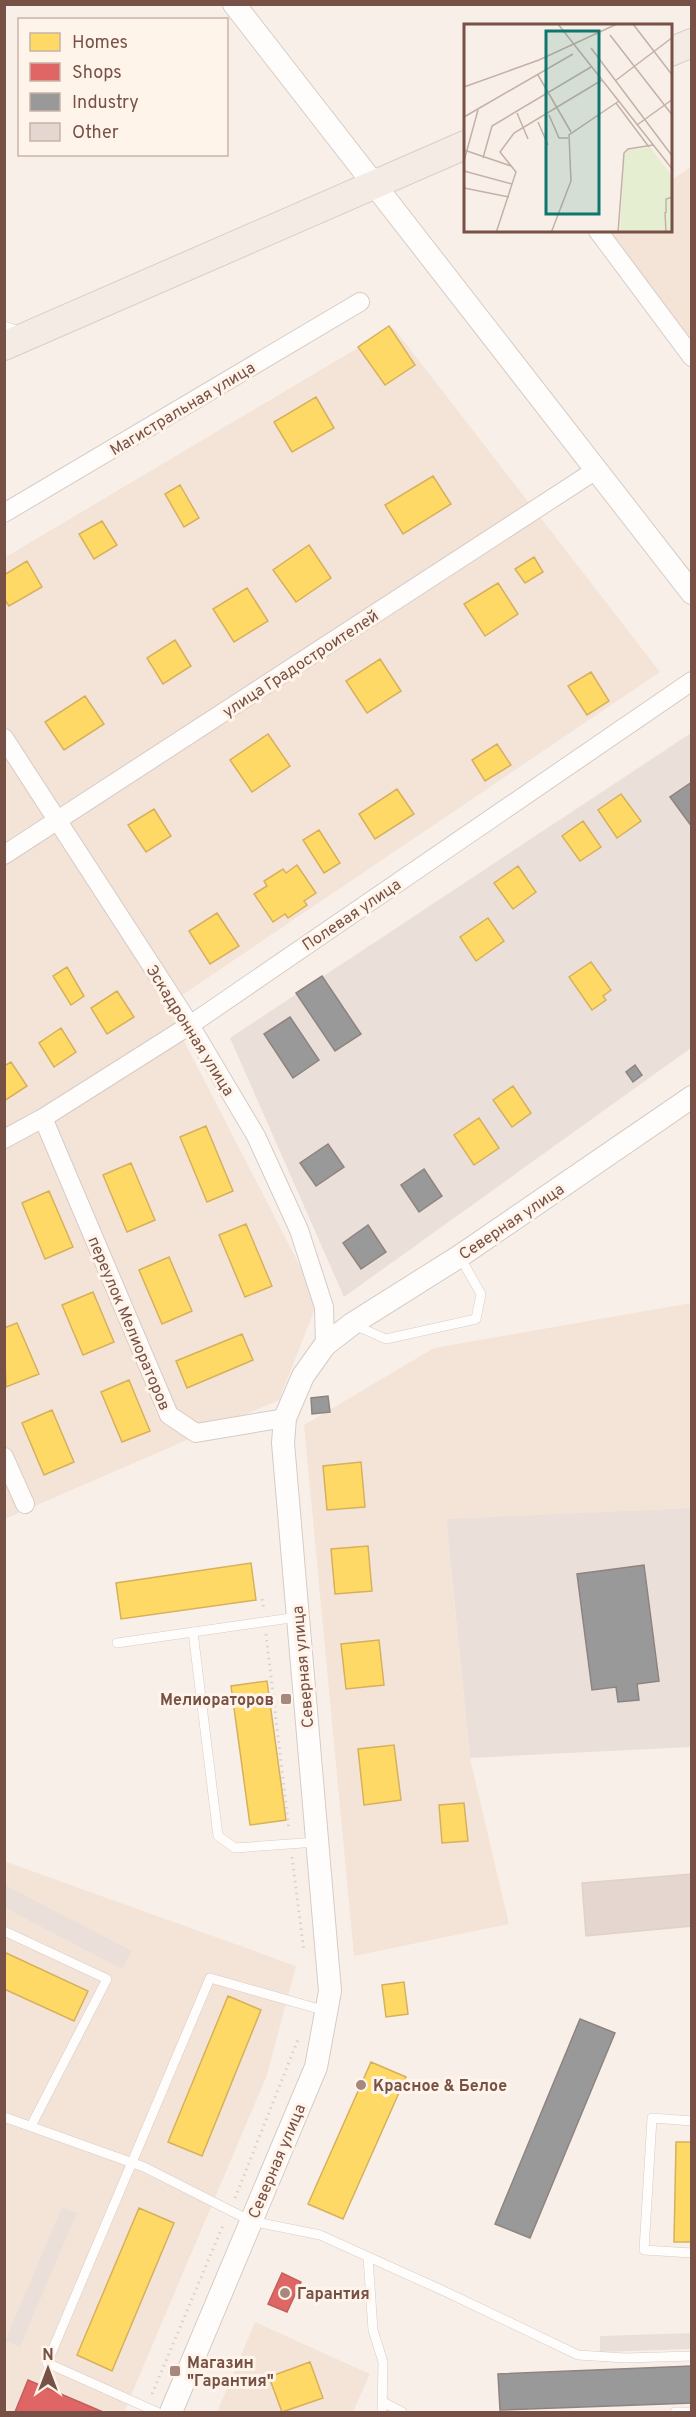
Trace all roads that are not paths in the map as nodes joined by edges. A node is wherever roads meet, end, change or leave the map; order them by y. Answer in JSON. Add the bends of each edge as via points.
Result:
{"nodes":[{"id":1,"x":234,"y":4,"type":"edge"},
{"id":2,"x":692,"y":42,"type":"edge"},
{"id":3,"x":672,"y":51,"type":"edge"},
{"id":4,"x":464,"y":145,"type":"edge"},
{"id":5,"x":375,"y":184,"type":"junction"},
{"id":6,"x":599,"y":232,"type":"edge"},
{"id":7,"x":360,"y":303,"type":"dead end"},
{"id":8,"x":13,"y":336,"type":"edge"},
{"id":9,"x":692,"y":357,"type":"edge"},
{"id":10,"x":596,"y":470,"type":"junction"},
{"id":11,"x":4,"y":513,"type":"edge"},
{"id":12,"x":692,"y":593,"type":"edge"},
{"id":13,"x":692,"y":681,"type":"edge"},
{"id":14,"x":4,"y":738,"type":"edge"},
{"id":15,"x":58,"y":820,"type":"junction"},
{"id":16,"x":4,"y":855,"type":"edge"},
{"id":17,"x":190,"y":1025,"type":"junction"},
{"id":18,"x":692,"y":1097,"type":"edge"},
{"id":19,"x":42,"y":1118,"type":"junction"},
{"id":20,"x":4,"y":1139,"type":"edge"},
{"id":21,"x":460,"y":1256,"type":"junction"},
{"id":22,"x":352,"y":1324,"type":"junction"},
{"id":23,"x":325,"y":1345,"type":"junction"},
{"id":24,"x":285,"y":1418,"type":"junction"},
{"id":25,"x":4,"y":1457,"type":"edge"},
{"id":26,"x":25,"y":1504,"type":"dead end"},
{"id":27,"x":298,"y":1617,"type":"junction"},
{"id":28,"x":193,"y":1632,"type":"junction"},
{"id":29,"x":117,"y":1643,"type":"dead end"},
{"id":30,"x":317,"y":1842,"type":"junction"},
{"id":31,"x":4,"y":1931,"type":"edge"},
{"id":32,"x":319,"y":2009,"type":"junction"},
{"id":33,"x":4,"y":2117,"type":"edge"},
{"id":34,"x":692,"y":2121,"type":"edge"},
{"id":35,"x":31,"y":2126,"type":"junction"},
{"id":36,"x":133,"y":2163,"type":"junction"},
{"id":37,"x":251,"y":2221,"type":"junction"},
{"id":38,"x":692,"y":2253,"type":"edge"},
{"id":39,"x":368,"y":2257,"type":"junction"},
{"id":40,"x":692,"y":2356,"type":"edge"},
{"id":41,"x":383,"y":2402,"type":"junction"},
{"id":42,"x":134,"y":2403,"type":"junction"},
{"id":43,"x":130,"y":2412,"type":"edge"},
{"id":44,"x":157,"y":2412,"type":"edge"},
{"id":45,"x":171,"y":2412,"type":"edge"},
{"id":46,"x":382,"y":2412,"type":"edge"},
{"id":47,"x":402,"y":2412,"type":"edge"},
{"id":48,"x":675,"y":2412,"type":"edge"},
{"id":49,"x":692,"y":2412,"type":"edge"}],
"edges":[{"from":1,"to":5,"type":"street"},
{"from":2,"to":3,"type":"main road"},
{"from":4,"to":5,"type":"main road"},
{"from":5,"to":8,"type":"main road"},
{"from":5,"to":10,"type":"street"},
{"from":6,"to":9,"type":"street"},
{"from":7,"to":11,"type":"street","name":"Магистральная улица"},
{"from":10,"to":12,"type":"street"},
{"from":10,"to":15,"type":"street","name":"улица Градостроителей"},
{"from":13,"to":17,"type":"street","name":"Полевая улица"},
{"from":14,"to":15,"type":"street","name":"Эскадронная улица"},
{"from":15,"to":16,"type":"street","name":"улица Градостроителей"},
{"from":15,"to":17,"type":"street","name":"Эскадронная улица"},
{"from":17,"to":19,"type":"street","name":"Полевая улица"},
{"from":17,"to":23,"type":"street","name":"Эскадронная улица","via":[[256,1136],[299,1230],[324,1307]]},
{"from":18,"to":21,"type":"street","name":"Северная улица"},
{"from":19,"to":20,"type":"street","name":"Полевая улица"},
{"from":19,"to":24,"type":"street","name":"переулок Мелиораторов","via":[[169,1415],[196,1433]]},
{"from":21,"to":22,"type":"street","name":"Северная улица"},
{"from":21,"to":22,"type":"lane","via":[[481,1294],[477,1319],[386,1339]]},
{"from":22,"to":23,"type":"street","name":"Северная улица"},
{"from":23,"to":24,"type":"street","name":"Северная улица","via":[[303,1376]]},
{"from":24,"to":27,"type":"street","name":"Северная улица","via":[[283,1443]]},
{"from":25,"to":26,"type":"street"},
{"from":27,"to":28,"type":"lane"},
{"from":27,"to":30,"type":"street","name":"Северная улица"},
{"from":28,"to":29,"type":"lane"},
{"from":28,"to":30,"type":"lane","via":[[218,1836],[235,1848]]},
{"from":30,"to":32,"type":"street","name":"Северная улица","via":[[330,1991]]},
{"from":31,"to":35,"type":"lane","via":[[107,1979]]},
{"from":32,"to":36,"type":"lane","via":[[210,1978]]},
{"from":32,"to":37,"type":"street","name":"Северная улица","via":[[316,2067]]},
{"from":33,"to":35,"type":"lane"},
{"from":34,"to":38,"type":"lane","via":[[652,2118],[644,2250]]},
{"from":35,"to":36,"type":"lane"},
{"from":36,"to":37,"type":"lane"},
{"from":36,"to":42,"type":"lane","via":[[47,2363]]},
{"from":37,"to":39,"type":"lane","via":[[320,2235]]},
{"from":37,"to":45,"type":"street","name":"Северная улица"},
{"from":39,"to":40,"type":"lane","via":[[578,2355]]},
{"from":39,"to":41,"type":"lane","via":[[373,2330],[383,2362]]},
{"from":41,"to":46,"type":"lane"},
{"from":41,"to":47,"type":"lane"},
{"from":42,"to":43,"type":"lane"},
{"from":42,"to":44,"type":"lane"},
{"from":48,"to":49,"type":"lane"}]}
